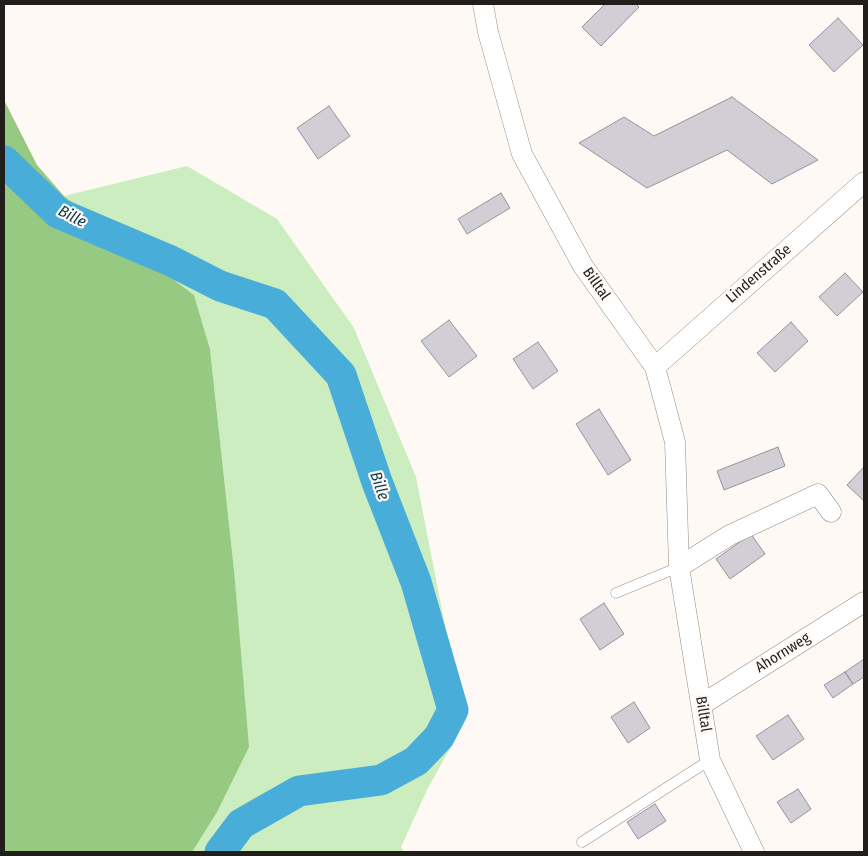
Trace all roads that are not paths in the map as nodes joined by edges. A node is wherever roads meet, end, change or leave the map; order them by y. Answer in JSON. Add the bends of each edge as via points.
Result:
{"nodes":[{"id":1,"x":483,"y":4,"type":"edge"},
{"id":2,"x":864,"y":182,"type":"edge"},
{"id":3,"x":655,"y":366,"type":"junction"},
{"id":4,"x":832,"y":512,"type":"dead end"},
{"id":5,"x":680,"y":567,"type":"junction"},
{"id":6,"x":616,"y":593,"type":"dead end"},
{"id":7,"x":864,"y":602,"type":"edge"},
{"id":8,"x":701,"y":705,"type":"junction"},
{"id":9,"x":710,"y":760,"type":"junction"},
{"id":10,"x":582,"y":842,"type":"dead end"},
{"id":11,"x":754,"y":852,"type":"edge"}],
"edges":[{"from":1,"to":3,"type":"street","name":"Billtal","via":[[522,154],[583,266]]},
{"from":2,"to":3,"type":"street","name":"Lindenstraße"},
{"from":3,"to":5,"type":"street","name":"Billtal","via":[[676,442]]},
{"from":4,"to":5,"type":"street","via":[[818,494],[730,535]]},
{"from":5,"to":6,"type":"lane"},
{"from":5,"to":8,"type":"street","name":"Billtal"},
{"from":7,"to":8,"type":"street","name":"Ahornweg"},
{"from":8,"to":9,"type":"street","name":"Billtal"},
{"from":9,"to":10,"type":"lane"},
{"from":9,"to":11,"type":"street","name":"Billtal"}]}
